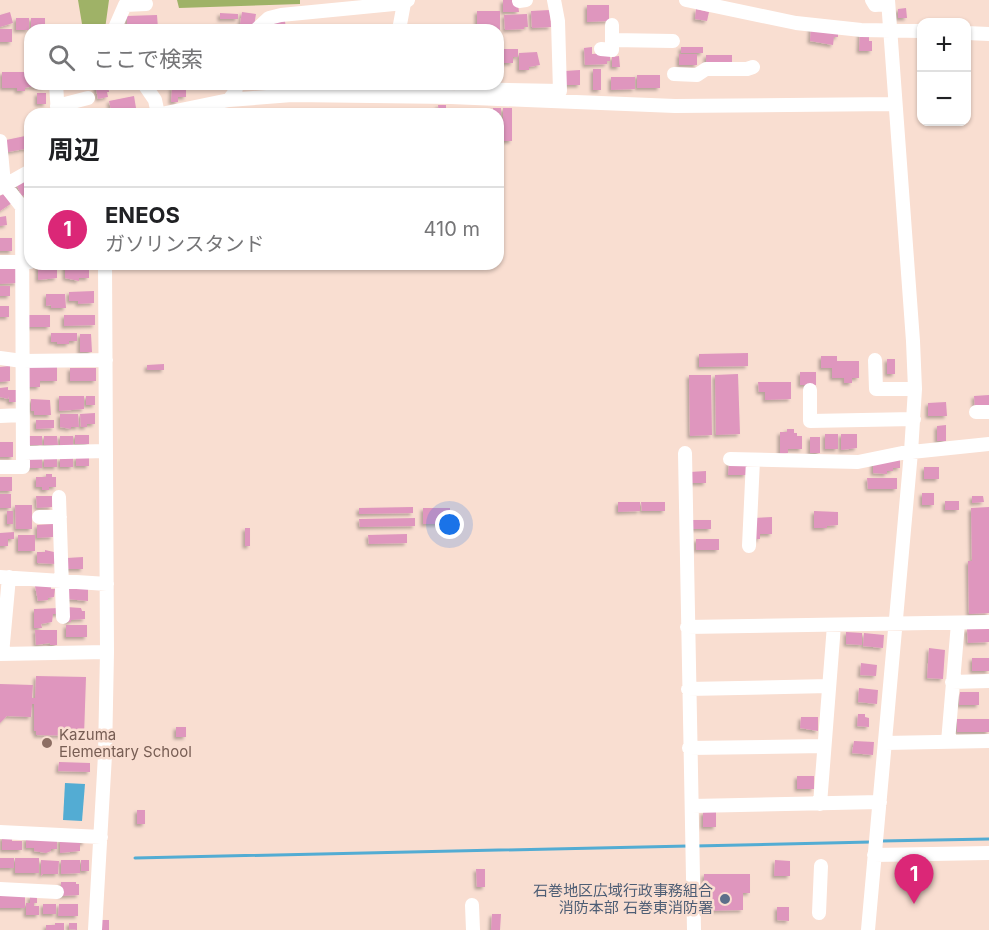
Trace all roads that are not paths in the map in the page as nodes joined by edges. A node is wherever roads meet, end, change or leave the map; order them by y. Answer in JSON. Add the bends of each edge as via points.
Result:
{"nodes":[{"id":1,"x":526,"y":0,"type":"edge"},
{"id":2,"x":554,"y":0,"type":"edge"},
{"id":3,"x":686,"y":0,"type":"edge"},
{"id":4,"x":872,"y":0,"type":"edge"},
{"id":5,"x":519,"y":1,"type":"edge"},
{"id":6,"x":406,"y":2,"type":"edge"},
{"id":7,"x":888,"y":2,"type":"edge"},
{"id":8,"x":715,"y":3,"type":"edge"},
{"id":9,"x":146,"y":4,"type":"dead end"},
{"id":10,"x":117,"y":24,"type":"edge"},
{"id":11,"x":262,"y":24,"type":"edge"},
{"id":12,"x":400,"y":24,"type":"edge"},
{"id":13,"x":612,"y":25,"type":"dead end"},
{"id":14,"x":890,"y":30,"type":"junction"},
{"id":15,"x":917,"y":31,"type":"edge"},
{"id":16,"x":971,"y":33,"type":"edge"},
{"id":17,"x":989,"y":34,"type":"edge"},
{"id":18,"x":612,"y":40,"type":"junction"},
{"id":19,"x":673,"y":41,"type":"dead end"},
{"id":20,"x":601,"y":50,"type":"dead end"},
{"id":21,"x":753,"y":67,"type":"dead end"},
{"id":22,"x":674,"y":74,"type":"dead end"},
{"id":23,"x":504,"y":88,"type":"edge"},
{"id":24,"x":56,"y":90,"type":"edge"},
{"id":25,"x":148,"y":90,"type":"edge"},
{"id":26,"x":236,"y":90,"type":"edge"},
{"id":27,"x":388,"y":90,"type":"edge"},
{"id":28,"x":88,"y":98,"type":"dead end"},
{"id":29,"x":229,"y":100,"type":"junction"},
{"id":30,"x":895,"y":104,"type":"junction"},
{"id":31,"x":57,"y":108,"type":"edge"},
{"id":32,"x":62,"y":108,"type":"edge"},
{"id":33,"x":157,"y":108,"type":"edge"},
{"id":34,"x":189,"y":108,"type":"edge"},
{"id":35,"x":0,"y":141,"type":"edge"},
{"id":36,"x":1,"y":160,"type":"edge"},
{"id":37,"x":24,"y":174,"type":"edge"},
{"id":38,"x":2,"y":186,"type":"edge"},
{"id":39,"x":24,"y":221,"type":"edge"},
{"id":40,"x":0,"y":262,"type":"edge"},
{"id":41,"x":24,"y":262,"type":"edge"},
{"id":42,"x":26,"y":270,"type":"edge"},
{"id":43,"x":105,"y":270,"type":"edge"},
{"id":44,"x":0,"y":358,"type":"edge"},
{"id":45,"x":22,"y":360,"type":"junction"},
{"id":46,"x":106,"y":360,"type":"junction"},
{"id":47,"x":875,"y":360,"type":"dead end"},
{"id":48,"x":915,"y":389,"type":"junction"},
{"id":49,"x":810,"y":390,"type":"dead end"},
{"id":50,"x":22,"y":415,"type":"junction"},
{"id":51,"x":0,"y":416,"type":"edge"},
{"id":52,"x":914,"y":419,"type":"junction"},
{"id":53,"x":989,"y":444,"type":"edge"},
{"id":54,"x":106,"y":451,"type":"junction"},
{"id":55,"x":911,"y":452,"type":"junction"},
{"id":56,"x":685,"y":453,"type":"dead end"},
{"id":57,"x":730,"y":459,"type":"dead end"},
{"id":58,"x":23,"y":460,"type":"junction"},
{"id":59,"x":753,"y":460,"type":"junction"},
{"id":60,"x":0,"y":467,"type":"edge"},
{"id":61,"x":59,"y":497,"type":"dead end"},
{"id":62,"x":39,"y":517,"type":"dead end"},
{"id":63,"x":60,"y":517,"type":"junction"},
{"id":64,"x":749,"y":546,"type":"dead end"},
{"id":65,"x":4,"y":577,"type":"edge"},
{"id":66,"x":63,"y":581,"type":"junction"},
{"id":67,"x":106,"y":584,"type":"junction"},
{"id":68,"x":63,"y":617,"type":"dead end"},
{"id":69,"x":989,"y":622,"type":"edge"},
{"id":70,"x":958,"y":623,"type":"junction"},
{"id":71,"x":896,"y":624,"type":"junction"},
{"id":72,"x":834,"y":625,"type":"junction"},
{"id":73,"x":687,"y":627,"type":"junction"},
{"id":74,"x":1,"y":652,"type":"edge"},
{"id":75,"x":107,"y":652,"type":"junction"},
{"id":76,"x":989,"y":681,"type":"edge"},
{"id":77,"x":952,"y":682,"type":"junction"},
{"id":78,"x":829,"y":686,"type":"junction"},
{"id":79,"x":688,"y":689,"type":"junction"},
{"id":80,"x":989,"y":741,"type":"edge"},
{"id":81,"x":948,"y":742,"type":"junction"},
{"id":82,"x":885,"y":743,"type":"junction"},
{"id":83,"x":824,"y":746,"type":"junction"},
{"id":84,"x":689,"y":748,"type":"junction"},
{"id":85,"x":880,"y":802,"type":"junction"},
{"id":86,"x":820,"y":804,"type":"junction"},
{"id":87,"x":692,"y":807,"type":"junction"},
{"id":88,"x":0,"y":832,"type":"edge"},
{"id":89,"x":101,"y":837,"type":"junction"},
{"id":90,"x":875,"y":846,"type":"junction"},
{"id":91,"x":989,"y":853,"type":"edge"},
{"id":92,"x":821,"y":866,"type":"dead end"},
{"id":93,"x":0,"y":889,"type":"edge"},
{"id":94,"x":57,"y":892,"type":"dead end"},
{"id":95,"x":472,"y":905,"type":"dead end"},
{"id":96,"x":819,"y":913,"type":"dead end"},
{"id":97,"x":95,"y":930,"type":"edge"},
{"id":98,"x":473,"y":930,"type":"edge"},
{"id":99,"x":694,"y":930,"type":"edge"},
{"id":100,"x":868,"y":930,"type":"edge"}],
"edges":[{"from":1,"to":5,"type":"street"},
{"from":2,"to":23,"type":"street","via":[[560,91]]},
{"from":3,"to":8,"type":"street"},
{"from":4,"to":7,"type":"street","via":[[875,5]]},
{"from":6,"to":11,"type":"street","via":[[281,15]]},
{"from":6,"to":12,"type":"street"},
{"from":7,"to":14,"type":"street"},
{"from":8,"to":14,"type":"street","via":[[796,23]]},
{"from":9,"to":10,"type":"street","via":[[125,5]]},
{"from":13,"to":18,"type":"street"},
{"from":14,"to":15,"type":"street"},
{"from":14,"to":30,"type":"street"},
{"from":16,"to":17,"type":"street"},
{"from":18,"to":19,"type":"street"},
{"from":18,"to":20,"type":"street","via":[[612,50]]},
{"from":21,"to":22,"type":"street","via":[[706,69],[697,75]]},
{"from":24,"to":31,"type":"street"},
{"from":25,"to":33,"type":"street"},
{"from":26,"to":29,"type":"street"},
{"from":27,"to":29,"type":"street"},
{"from":27,"to":30,"type":"street","via":[[675,106]]},
{"from":28,"to":32,"type":"street"},
{"from":29,"to":34,"type":"street"},
{"from":30,"to":48,"type":"street"},
{"from":35,"to":36,"type":"street"},
{"from":36,"to":38,"type":"street"},
{"from":37,"to":38,"type":"street"},
{"from":38,"to":39,"type":"street","via":[[22,207]]},
{"from":40,"to":41,"type":"street"},
{"from":42,"to":45,"type":"street"},
{"from":43,"to":46,"type":"street"},
{"from":44,"to":45,"type":"street"},
{"from":45,"to":46,"type":"street"},
{"from":45,"to":50,"type":"street"},
{"from":46,"to":54,"type":"street"},
{"from":47,"to":48,"type":"street","via":[[876,389]]},
{"from":48,"to":52,"type":"street"},
{"from":49,"to":52,"type":"street","via":[[810,421]]},
{"from":50,"to":51,"type":"street"},
{"from":50,"to":58,"type":"street"},
{"from":52,"to":55,"type":"street"},
{"from":53,"to":55,"type":"street"},
{"from":54,"to":58,"type":"street"},
{"from":54,"to":67,"type":"street"},
{"from":55,"to":59,"type":"street","via":[[858,462]]},
{"from":55,"to":71,"type":"street"},
{"from":56,"to":73,"type":"street"},
{"from":57,"to":59,"type":"street"},
{"from":58,"to":60,"type":"street"},
{"from":59,"to":64,"type":"street"},
{"from":61,"to":63,"type":"street"},
{"from":62,"to":63,"type":"street"},
{"from":63,"to":66,"type":"street"},
{"from":65,"to":66,"type":"street","via":[[35,572]]},
{"from":65,"to":74,"type":"street"},
{"from":66,"to":67,"type":"street"},
{"from":66,"to":68,"type":"street"},
{"from":67,"to":75,"type":"street"},
{"from":69,"to":70,"type":"street"},
{"from":70,"to":71,"type":"street"},
{"from":70,"to":77,"type":"street"},
{"from":71,"to":72,"type":"street"},
{"from":71,"to":82,"type":"street"},
{"from":72,"to":73,"type":"street"},
{"from":72,"to":78,"type":"street"},
{"from":73,"to":79,"type":"street"},
{"from":74,"to":75,"type":"street"},
{"from":75,"to":89,"type":"street"},
{"from":76,"to":77,"type":"street"},
{"from":77,"to":81,"type":"street"},
{"from":78,"to":79,"type":"street"},
{"from":78,"to":83,"type":"street"},
{"from":79,"to":84,"type":"street"},
{"from":80,"to":81,"type":"street"},
{"from":81,"to":82,"type":"street"},
{"from":82,"to":85,"type":"street"},
{"from":83,"to":84,"type":"street"},
{"from":83,"to":86,"type":"street"},
{"from":84,"to":87,"type":"street"},
{"from":85,"to":86,"type":"street"},
{"from":85,"to":90,"type":"street"},
{"from":86,"to":87,"type":"street"},
{"from":87,"to":99,"type":"street"},
{"from":88,"to":89,"type":"street"},
{"from":89,"to":97,"type":"street"},
{"from":90,"to":91,"type":"street"},
{"from":90,"to":100,"type":"street"},
{"from":92,"to":96,"type":"street"},
{"from":93,"to":94,"type":"street"},
{"from":95,"to":98,"type":"street"}]}
